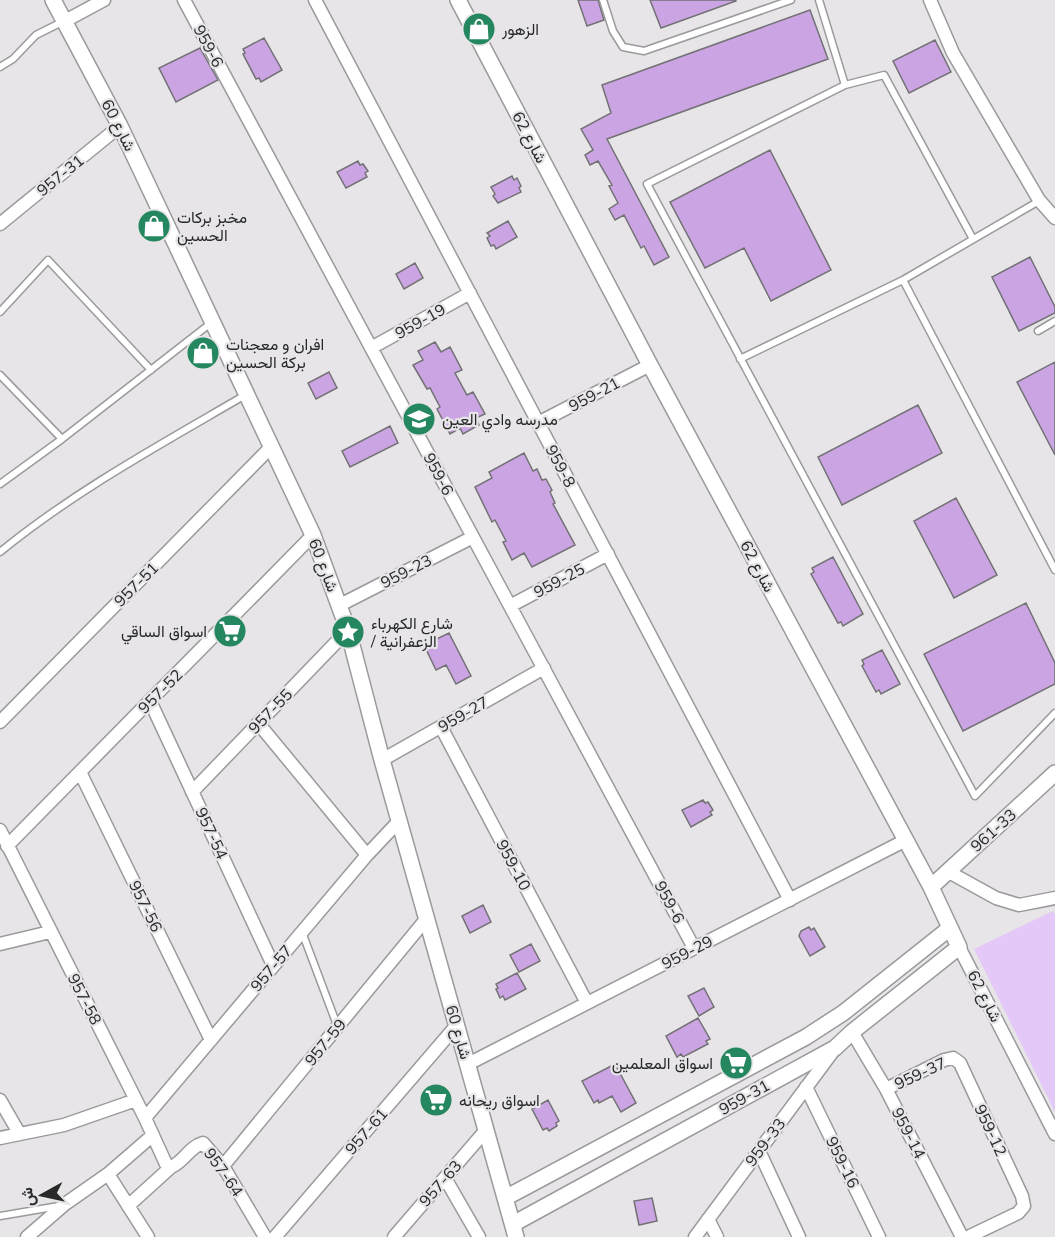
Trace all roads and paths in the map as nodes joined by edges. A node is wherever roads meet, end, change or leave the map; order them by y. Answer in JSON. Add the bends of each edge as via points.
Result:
{"nodes":[{"id":1,"x":53,"y":0,"type":"edge"},
{"id":2,"x":104,"y":0,"type":"edge"},
{"id":3,"x":184,"y":0,"type":"edge"},
{"id":4,"x":315,"y":0,"type":"edge"},
{"id":5,"x":458,"y":0,"type":"edge"},
{"id":6,"x":603,"y":0,"type":"edge"},
{"id":7,"x":791,"y":0,"type":"edge"},
{"id":8,"x":819,"y":0,"type":"edge"},
{"id":9,"x":930,"y":0,"type":"edge"},
{"id":10,"x":65,"y":21,"type":"junction"},
{"id":11,"x":0,"y":67,"type":"edge"},
{"id":12,"x":845,"y":86,"type":"junction"},
{"id":13,"x":120,"y":126,"type":"junction"},
{"id":14,"x":1039,"y":200,"type":"junction"},
{"id":15,"x":1055,"y":218,"type":"edge"},
{"id":16,"x":0,"y":224,"type":"edge"},
{"id":17,"x":972,"y":239,"type":"junction"},
{"id":18,"x":903,"y":280,"type":"junction"},
{"id":19,"x":470,"y":293,"type":"junction"},
{"id":20,"x":0,"y":312,"type":"edge"},
{"id":21,"x":214,"y":321,"type":"junction"},
{"id":22,"x":1055,"y":321,"type":"edge"},
{"id":23,"x":1038,"y":331,"type":"dead end"},
{"id":24,"x":371,"y":348,"type":"junction"},
{"id":25,"x":740,"y":359,"type":"junction"},
{"id":26,"x":650,"y":365,"type":"junction"},
{"id":27,"x":151,"y":370,"type":"junction"},
{"id":28,"x":0,"y":375,"type":"edge"},
{"id":29,"x":248,"y":393,"type":"junction"},
{"id":30,"x":538,"y":423,"type":"junction"},
{"id":31,"x":62,"y":439,"type":"junction"},
{"id":32,"x":272,"y":446,"type":"junction"},
{"id":33,"x":0,"y":483,"type":"edge"},
{"id":34,"x":314,"y":535,"type":"junction"},
{"id":35,"x":473,"y":537,"type":"junction"},
{"id":36,"x":0,"y":552,"type":"edge"},
{"id":37,"x":608,"y":554,"type":"junction"},
{"id":38,"x":1055,"y":570,"type":"edge"},
{"id":39,"x":340,"y":605,"type":"junction"},
{"id":40,"x":510,"y":606,"type":"junction"},
{"id":41,"x":348,"y":630,"type":"junction"},
{"id":42,"x":543,"y":668,"type":"junction"},
{"id":43,"x":150,"y":701,"type":"junction"},
{"id":44,"x":1055,"y":713,"type":"edge"},
{"id":45,"x":0,"y":723,"type":"edge"},
{"id":46,"x":258,"y":723,"type":"junction"},
{"id":47,"x":441,"y":727,"type":"junction"},
{"id":48,"x":382,"y":760,"type":"junction"},
{"id":49,"x":80,"y":772,"type":"junction"},
{"id":50,"x":1055,"y":773,"type":"edge"},
{"id":51,"x":192,"y":792,"type":"junction"},
{"id":52,"x":399,"y":821,"type":"junction"},
{"id":53,"x":0,"y":830,"type":"edge"},
{"id":54,"x":906,"y":840,"type":"junction"},
{"id":55,"x":7,"y":846,"type":"junction"},
{"id":56,"x":367,"y":855,"type":"junction"},
{"id":57,"x":947,"y":871,"type":"junction"},
{"id":58,"x":931,"y":887,"type":"junction"},
{"id":59,"x":1055,"y":898,"type":"edge"},
{"id":60,"x":790,"y":900,"type":"junction"},
{"id":61,"x":427,"y":918,"type":"junction"},
{"id":62,"x":950,"y":928,"type":"junction"},
{"id":63,"x":50,"y":932,"type":"junction"},
{"id":64,"x":302,"y":932,"type":"junction"},
{"id":65,"x":0,"y":944,"type":"edge"},
{"id":66,"x":960,"y":947,"type":"junction"},
{"id":67,"x":694,"y":948,"type":"junction"},
{"id":68,"x":273,"y":966,"type":"junction"},
{"id":69,"x":587,"y":1003,"type":"junction"},
{"id":70,"x":457,"y":1025,"type":"junction"},
{"id":71,"x":338,"y":1026,"type":"junction"},
{"id":72,"x":852,"y":1032,"type":"junction"},
{"id":73,"x":211,"y":1040,"type":"junction"},
{"id":74,"x":836,"y":1048,"type":"junction"},
{"id":75,"x":953,"y":1058,"type":"joint"},
{"id":76,"x":468,"y":1064,"type":"junction"},
{"id":77,"x":806,"y":1087,"type":"junction"},
{"id":78,"x":886,"y":1089,"type":"junction"},
{"id":79,"x":0,"y":1100,"type":"edge"},
{"id":80,"x":136,"y":1101,"type":"junction"},
{"id":81,"x":145,"y":1118,"type":"junction"},
{"id":82,"x":486,"y":1130,"type":"junction"},
{"id":83,"x":19,"y":1133,"type":"junction"},
{"id":84,"x":1055,"y":1134,"type":"edge"},
{"id":85,"x":153,"y":1135,"type":"junction"},
{"id":86,"x":0,"y":1138,"type":"edge"},
{"id":87,"x":759,"y":1151,"type":"junction"},
{"id":88,"x":223,"y":1166,"type":"junction"},
{"id":89,"x":171,"y":1167,"type":"junction"},
{"id":90,"x":108,"y":1174,"type":"junction"},
{"id":91,"x":445,"y":1178,"type":"junction"},
{"id":92,"x":505,"y":1198,"type":"junction"},
{"id":93,"x":65,"y":1204,"type":"junction"},
{"id":94,"x":128,"y":1206,"type":"junction"},
{"id":95,"x":0,"y":1216,"type":"edge"},
{"id":96,"x":708,"y":1219,"type":"junction"},
{"id":97,"x":515,"y":1230,"type":"edge"},
{"id":98,"x":27,"y":1237,"type":"edge"},
{"id":99,"x":148,"y":1237,"type":"edge"},
{"id":100,"x":265,"y":1237,"type":"edge"},
{"id":101,"x":275,"y":1237,"type":"edge"},
{"id":102,"x":394,"y":1237,"type":"edge"},
{"id":103,"x":479,"y":1237,"type":"edge"},
{"id":104,"x":694,"y":1237,"type":"edge"},
{"id":105,"x":717,"y":1237,"type":"edge"},
{"id":106,"x":799,"y":1237,"type":"edge"},
{"id":107,"x":879,"y":1237,"type":"edge"},
{"id":108,"x":962,"y":1237,"type":"edge"},
{"id":109,"x":968,"y":1237,"type":"edge"}],
"edges":[{"from":1,"to":10,"type":"street","name":"شارع 60"},
{"from":2,"to":10,"type":"street"},
{"from":3,"to":24,"type":"street","name":"959-6"},
{"from":4,"to":19,"type":"street","name":"959-8"},
{"from":5,"to":26,"type":"street","name":"شارع 62"},
{"from":6,"to":7,"type":"lane","via":[[623,47],[645,51]]},
{"from":8,"to":12,"type":"lane"},
{"from":9,"to":14,"type":"street","via":[[953,53]]},
{"from":10,"to":11,"type":"lane","via":[[36,35]]},
{"from":10,"to":13,"type":"street","name":"شارع 60"},
{"from":12,"to":17,"type":"lane","via":[[884,75]]},
{"from":12,"to":25,"type":"lane","via":[[647,184]]},
{"from":13,"to":16,"type":"street","name":"957-31"},
{"from":13,"to":21,"type":"street","name":"شارع 60"},
{"from":14,"to":15,"type":"street"},
{"from":14,"to":17,"type":"lane"},
{"from":17,"to":18,"type":"lane"},
{"from":18,"to":25,"type":"lane"},
{"from":18,"to":38,"type":"lane"},
{"from":19,"to":24,"type":"street","name":"959-19"},
{"from":19,"to":30,"type":"street","name":"959-8"},
{"from":20,"to":27,"type":"lane","via":[[48,260]]},
{"from":21,"to":27,"type":"lane"},
{"from":21,"to":29,"type":"street","name":"شارع 60"},
{"from":22,"to":23,"type":"lane"},
{"from":24,"to":35,"type":"street","name":"959-6"},
{"from":25,"to":44,"type":"lane","via":[[975,796]]},
{"from":26,"to":30,"type":"street","name":"959-21"},
{"from":26,"to":54,"type":"street","name":"شارع 62"},
{"from":27,"to":31,"type":"lane"},
{"from":28,"to":31,"type":"lane"},
{"from":29,"to":32,"type":"street","name":"شارع 60"},
{"from":29,"to":36,"type":"lane","via":[[133,460],[35,524]]},
{"from":30,"to":37,"type":"street","name":"959-8"},
{"from":31,"to":33,"type":"lane"},
{"from":32,"to":34,"type":"street","name":"شارع 60"},
{"from":32,"to":45,"type":"street","name":"957-51"},
{"from":34,"to":39,"type":"street","name":"شارع 60"},
{"from":34,"to":43,"type":"street","name":"957-52"},
{"from":35,"to":39,"type":"street","name":"959-23"},
{"from":35,"to":40,"type":"street","name":"959-6"},
{"from":37,"to":40,"type":"street","name":"959-25"},
{"from":37,"to":60,"type":"street","name":"959-8"},
{"from":39,"to":41,"type":"street","name":"شارع 60"},
{"from":40,"to":42,"type":"street","name":"959-6"},
{"from":41,"to":46,"type":"street","name":"957-55"},
{"from":41,"to":48,"type":"street","name":"شارع 60"},
{"from":42,"to":47,"type":"street","name":"959-27"},
{"from":42,"to":67,"type":"street","name":"959-6"},
{"from":43,"to":49,"type":"street","name":"957-52"},
{"from":43,"to":51,"type":"street","name":"957-54"},
{"from":46,"to":51,"type":"street","name":"957-55"},
{"from":46,"to":56,"type":"street"},
{"from":47,"to":48,"type":"street","name":"959-27"},
{"from":47,"to":69,"type":"street","name":"959-10"},
{"from":48,"to":52,"type":"street","name":"شارع 60"},
{"from":49,"to":55,"type":"street","name":"957-52"},
{"from":49,"to":73,"type":"street","name":"957-56"},
{"from":50,"to":57,"type":"street","name":"961-33"},
{"from":51,"to":68,"type":"street","name":"957-54"},
{"from":52,"to":56,"type":"street","name":"957-57"},
{"from":52,"to":61,"type":"street","name":"شارع 60"},
{"from":53,"to":55,"type":"street","name":"957-58"},
{"from":54,"to":58,"type":"street","name":"شارع 62"},
{"from":54,"to":60,"type":"street","name":"959-29"},
{"from":55,"to":63,"type":"street","name":"957-58"},
{"from":56,"to":64,"type":"street","name":"957-57"},
{"from":57,"to":58,"type":"street","name":"961-33"},
{"from":57,"to":59,"type":"street","via":[[996,898],[1018,905]]},
{"from":58,"to":62,"type":"street","name":"شارع 62"},
{"from":60,"to":67,"type":"street","name":"959-29"},
{"from":61,"to":70,"type":"street","name":"شارع 60"},
{"from":61,"to":71,"type":"street","name":"957-59"},
{"from":62,"to":66,"type":"street","name":"شارع 62"},
{"from":62,"to":92,"type":"street","name":"959-31","via":[[843,1013],[806,1037]]},
{"from":63,"to":65,"type":"street"},
{"from":63,"to":80,"type":"street","name":"957-58"},
{"from":64,"to":68,"type":"street","name":"957-57"},
{"from":64,"to":71,"type":"lane"},
{"from":66,"to":72,"type":"street","name":"959-31"},
{"from":66,"to":84,"type":"street","name":"شارع 62"},
{"from":67,"to":69,"type":"street","name":"959-29"},
{"from":68,"to":73,"type":"street","name":"957-57"},
{"from":69,"to":76,"type":"street","name":"959-29"},
{"from":70,"to":76,"type":"street","name":"شارع 60"},
{"from":70,"to":101,"type":"street","name":"957-61"},
{"from":71,"to":88,"type":"street","name":"957-59"},
{"from":72,"to":74,"type":"street","name":"959-31"},
{"from":72,"to":78,"type":"street","name":"959-14"},
{"from":73,"to":81,"type":"street","name":"957-57"},
{"from":74,"to":77,"type":"street","name":"959-33"},
{"from":74,"to":97,"type":"street","name":"959-31"},
{"from":75,"to":78,"type":"street","name":"959-37"},
{"from":75,"to":109,"type":"street","name":"959-12","via":[[960,1063],[1024,1206],[1018,1213]]},
{"from":76,"to":82,"type":"street","name":"شارع 60"},
{"from":77,"to":87,"type":"street","name":"959-33"},
{"from":77,"to":107,"type":"street","name":"959-16"},
{"from":78,"to":108,"type":"street","name":"959-14"},
{"from":79,"to":83,"type":"street"},
{"from":80,"to":81,"type":"street","name":"957-58"},
{"from":80,"to":83,"type":"street","via":[[64,1125]]},
{"from":81,"to":85,"type":"street","name":"957-58"},
{"from":82,"to":91,"type":"street","name":"957-63"},
{"from":82,"to":92,"type":"street","name":"شارع 60"},
{"from":83,"to":86,"type":"street"},
{"from":85,"to":89,"type":"street","name":"957-58"},
{"from":85,"to":90,"type":"street"},
{"from":87,"to":96,"type":"street","name":"959-33"},
{"from":87,"to":106,"type":"street"},
{"from":88,"to":89,"type":"street","name":"957-64","via":[[203,1143]]},
{"from":88,"to":100,"type":"street","name":"957-64"},
{"from":89,"to":94,"type":"street"},
{"from":90,"to":93,"type":"street"},
{"from":90,"to":94,"type":"street"},
{"from":91,"to":102,"type":"street","name":"957-63"},
{"from":91,"to":103,"type":"street"},
{"from":92,"to":97,"type":"street","name":"شارع 60"},
{"from":93,"to":95,"type":"lane"},
{"from":93,"to":98,"type":"street"},
{"from":94,"to":99,"type":"street"},
{"from":96,"to":104,"type":"street","name":"959-33"},
{"from":96,"to":105,"type":"street"}]}
